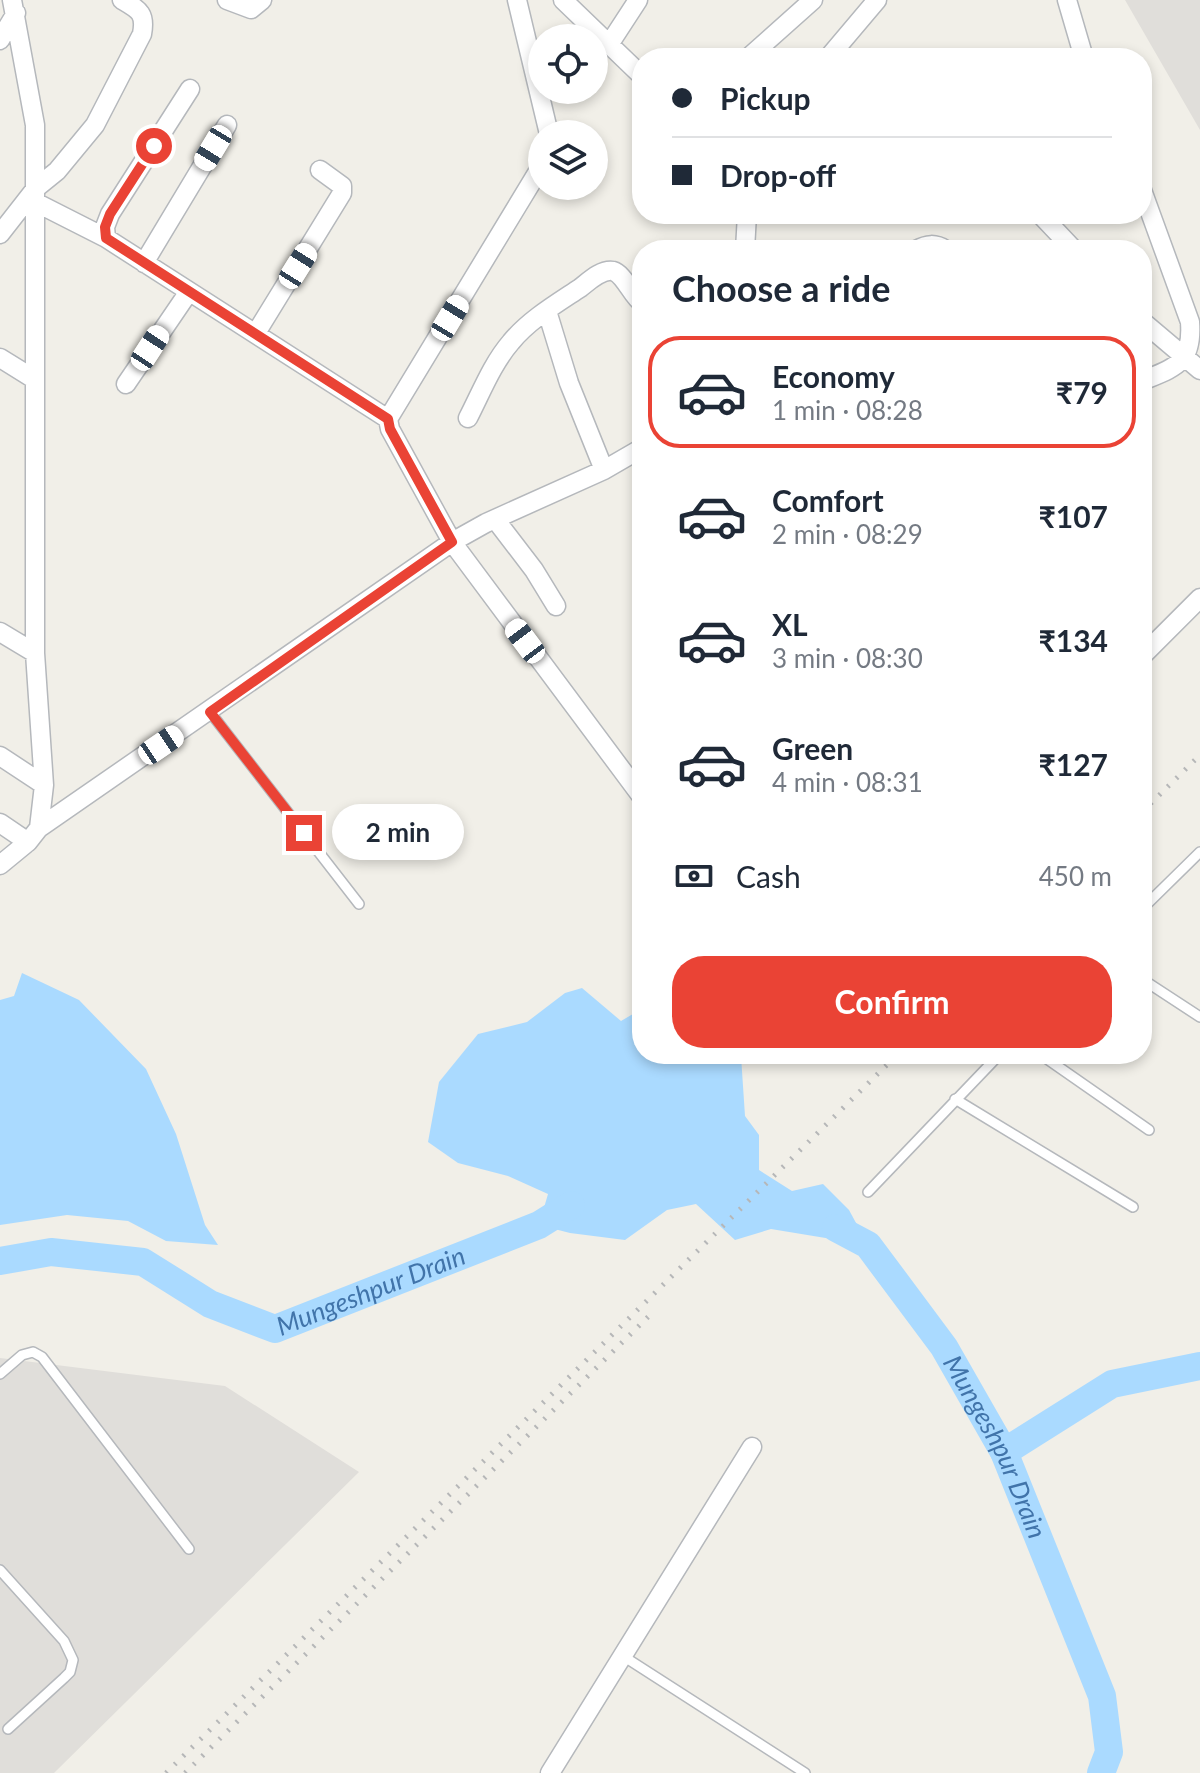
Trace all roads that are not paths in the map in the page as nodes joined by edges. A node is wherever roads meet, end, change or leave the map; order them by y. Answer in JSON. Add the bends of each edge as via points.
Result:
{"nodes":[{"id":1,"x":122,"y":0,"type":"edge"},
{"id":2,"x":227,"y":0,"type":"edge"},
{"id":3,"x":262,"y":0,"type":"edge"},
{"id":4,"x":517,"y":0,"type":"edge"},
{"id":5,"x":563,"y":0,"type":"edge"},
{"id":6,"x":638,"y":0,"type":"edge"},
{"id":7,"x":813,"y":0,"type":"edge"},
{"id":8,"x":877,"y":0,"type":"edge"},
{"id":9,"x":1067,"y":0,"type":"edge"},
{"id":10,"x":14,"y":6,"type":"edge"},
{"id":11,"x":0,"y":40,"type":"edge"},
{"id":12,"x":610,"y":43,"type":"junction"},
{"id":13,"x":759,"y":48,"type":"edge"},
{"id":14,"x":836,"y":48,"type":"edge"},
{"id":15,"x":1077,"y":48,"type":"edge"},
{"id":16,"x":632,"y":66,"type":"edge"},
{"id":17,"x":190,"y":89,"type":"dead end"},
{"id":18,"x":546,"y":120,"type":"edge"},
{"id":19,"x":227,"y":125,"type":"dead end"},
{"id":20,"x":320,"y":170,"type":"dead end"},
{"id":21,"x":528,"y":188,"type":"edge"},
{"id":22,"x":36,"y":195,"type":"junction"},
{"id":23,"x":1152,"y":218,"type":"edge"},
{"id":24,"x":1049,"y":224,"type":"edge"},
{"id":25,"x":0,"y":234,"type":"edge"},
{"id":26,"x":106,"y":238,"type":"junction"},
{"id":27,"x":1065,"y":240,"type":"edge"},
{"id":28,"x":144,"y":263,"type":"junction"},
{"id":29,"x":188,"y":293,"type":"junction"},
{"id":30,"x":632,"y":295,"type":"edge"},
{"id":31,"x":547,"y":311,"type":"junction"},
{"id":32,"x":1152,"y":329,"type":"edge"},
{"id":33,"x":256,"y":333,"type":"junction"},
{"id":34,"x":0,"y":358,"type":"edge"},
{"id":35,"x":1193,"y":364,"type":"edge"},
{"id":36,"x":1152,"y":377,"type":"edge"},
{"id":37,"x":34,"y":379,"type":"junction"},
{"id":38,"x":126,"y":384,"type":"dead end"},
{"id":39,"x":468,"y":418,"type":"dead end"},
{"id":40,"x":388,"y":419,"type":"junction"},
{"id":41,"x":632,"y":458,"type":"edge"},
{"id":42,"x":604,"y":470,"type":"junction"},
{"id":43,"x":495,"y":519,"type":"junction"},
{"id":44,"x":452,"y":542,"type":"junction"},
{"id":45,"x":1200,"y":598,"type":"edge"},
{"id":46,"x":556,"y":606,"type":"dead end"},
{"id":47,"x":0,"y":632,"type":"edge"},
{"id":48,"x":1152,"y":646,"type":"edge"},
{"id":49,"x":35,"y":653,"type":"junction"},
{"id":50,"x":210,"y":712,"type":"junction"},
{"id":51,"x":0,"y":756,"type":"edge"},
{"id":52,"x":632,"y":784,"type":"edge"},
{"id":53,"x":44,"y":785,"type":"junction"},
{"id":54,"x":0,"y":823,"type":"edge"},
{"id":55,"x":34,"y":835,"type":"junction"},
{"id":56,"x":1200,"y":852,"type":"edge"},
{"id":57,"x":0,"y":865,"type":"edge"},
{"id":58,"x":1152,"y":899,"type":"edge"},
{"id":59,"x":359,"y":904,"type":"dead end"},
{"id":60,"x":1152,"y":986,"type":"edge"},
{"id":61,"x":1200,"y":1017,"type":"edge"},
{"id":62,"x":990,"y":1064,"type":"edge"},
{"id":63,"x":1054,"y":1064,"type":"edge"},
{"id":64,"x":955,"y":1099,"type":"junction"},
{"id":65,"x":1149,"y":1130,"type":"dead end"},
{"id":66,"x":868,"y":1192,"type":"dead end"},
{"id":67,"x":1133,"y":1207,"type":"dead end"},
{"id":68,"x":0,"y":1374,"type":"edge"},
{"id":69,"x":752,"y":1447,"type":"dead end"},
{"id":70,"x":189,"y":1549,"type":"dead end"},
{"id":71,"x":0,"y":1570,"type":"edge"},
{"id":72,"x":623,"y":1656,"type":"junction"},
{"id":73,"x":8,"y":1729,"type":"dead end"},
{"id":74,"x":550,"y":1773,"type":"edge"},
{"id":75,"x":805,"y":1773,"type":"edge"}],
"edges":[{"from":1,"to":22,"type":"street","via":[[140,12],[142,34],[95,125]]},
{"from":2,"to":3,"type":"street","via":[[251,9]]},
{"from":4,"to":18,"type":"street"},
{"from":5,"to":12,"type":"street"},
{"from":6,"to":12,"type":"street"},
{"from":7,"to":13,"type":"street"},
{"from":8,"to":14,"type":"street"},
{"from":9,"to":15,"type":"street"},
{"from":10,"to":11,"type":"street"},
{"from":10,"to":22,"type":"street","via":[[35,125]]},
{"from":12,"to":16,"type":"street"},
{"from":17,"to":26,"type":"street","via":[[110,214]]},
{"from":19,"to":28,"type":"street"},
{"from":20,"to":33,"type":"street","via":[[342,186],[342,193]]},
{"from":21,"to":40,"type":"street"},
{"from":22,"to":25,"type":"street"},
{"from":22,"to":26,"type":"street"},
{"from":22,"to":37,"type":"street"},
{"from":23,"to":35,"type":"street","via":[[1190,322]]},
{"from":24,"to":27,"type":"street"},
{"from":26,"to":28,"type":"street"},
{"from":28,"to":29,"type":"street"},
{"from":29,"to":33,"type":"street"},
{"from":29,"to":38,"type":"street"},
{"from":30,"to":31,"type":"street","via":[[610,271]]},
{"from":31,"to":39,"type":"street","via":[[512,341]]},
{"from":31,"to":42,"type":"street"},
{"from":32,"to":35,"type":"street"},
{"from":33,"to":40,"type":"street"},
{"from":34,"to":37,"type":"street"},
{"from":35,"to":36,"type":"street"},
{"from":37,"to":49,"type":"street"},
{"from":40,"to":44,"type":"street"},
{"from":41,"to":42,"type":"street"},
{"from":42,"to":43,"type":"street"},
{"from":43,"to":44,"type":"street"},
{"from":43,"to":46,"type":"street"},
{"from":44,"to":50,"type":"street"},
{"from":44,"to":52,"type":"street"},
{"from":45,"to":48,"type":"street"},
{"from":47,"to":49,"type":"street"},
{"from":49,"to":53,"type":"street"},
{"from":50,"to":55,"type":"street"},
{"from":50,"to":59,"type":"lane"},
{"from":51,"to":53,"type":"street"},
{"from":53,"to":55,"type":"street"},
{"from":54,"to":55,"type":"street"},
{"from":55,"to":57,"type":"street"},
{"from":56,"to":58,"type":"lane"},
{"from":60,"to":61,"type":"lane"},
{"from":62,"to":64,"type":"lane"},
{"from":63,"to":65,"type":"lane"},
{"from":64,"to":66,"type":"lane"},
{"from":64,"to":67,"type":"lane"},
{"from":68,"to":70,"type":"lane","via":[[22,1355],[33,1352],[42,1357]]},
{"from":69,"to":72,"type":"street"},
{"from":71,"to":73,"type":"lane","via":[[64,1641],[73,1660],[70,1672]]},
{"from":72,"to":74,"type":"street"},
{"from":72,"to":75,"type":"lane"}]}
